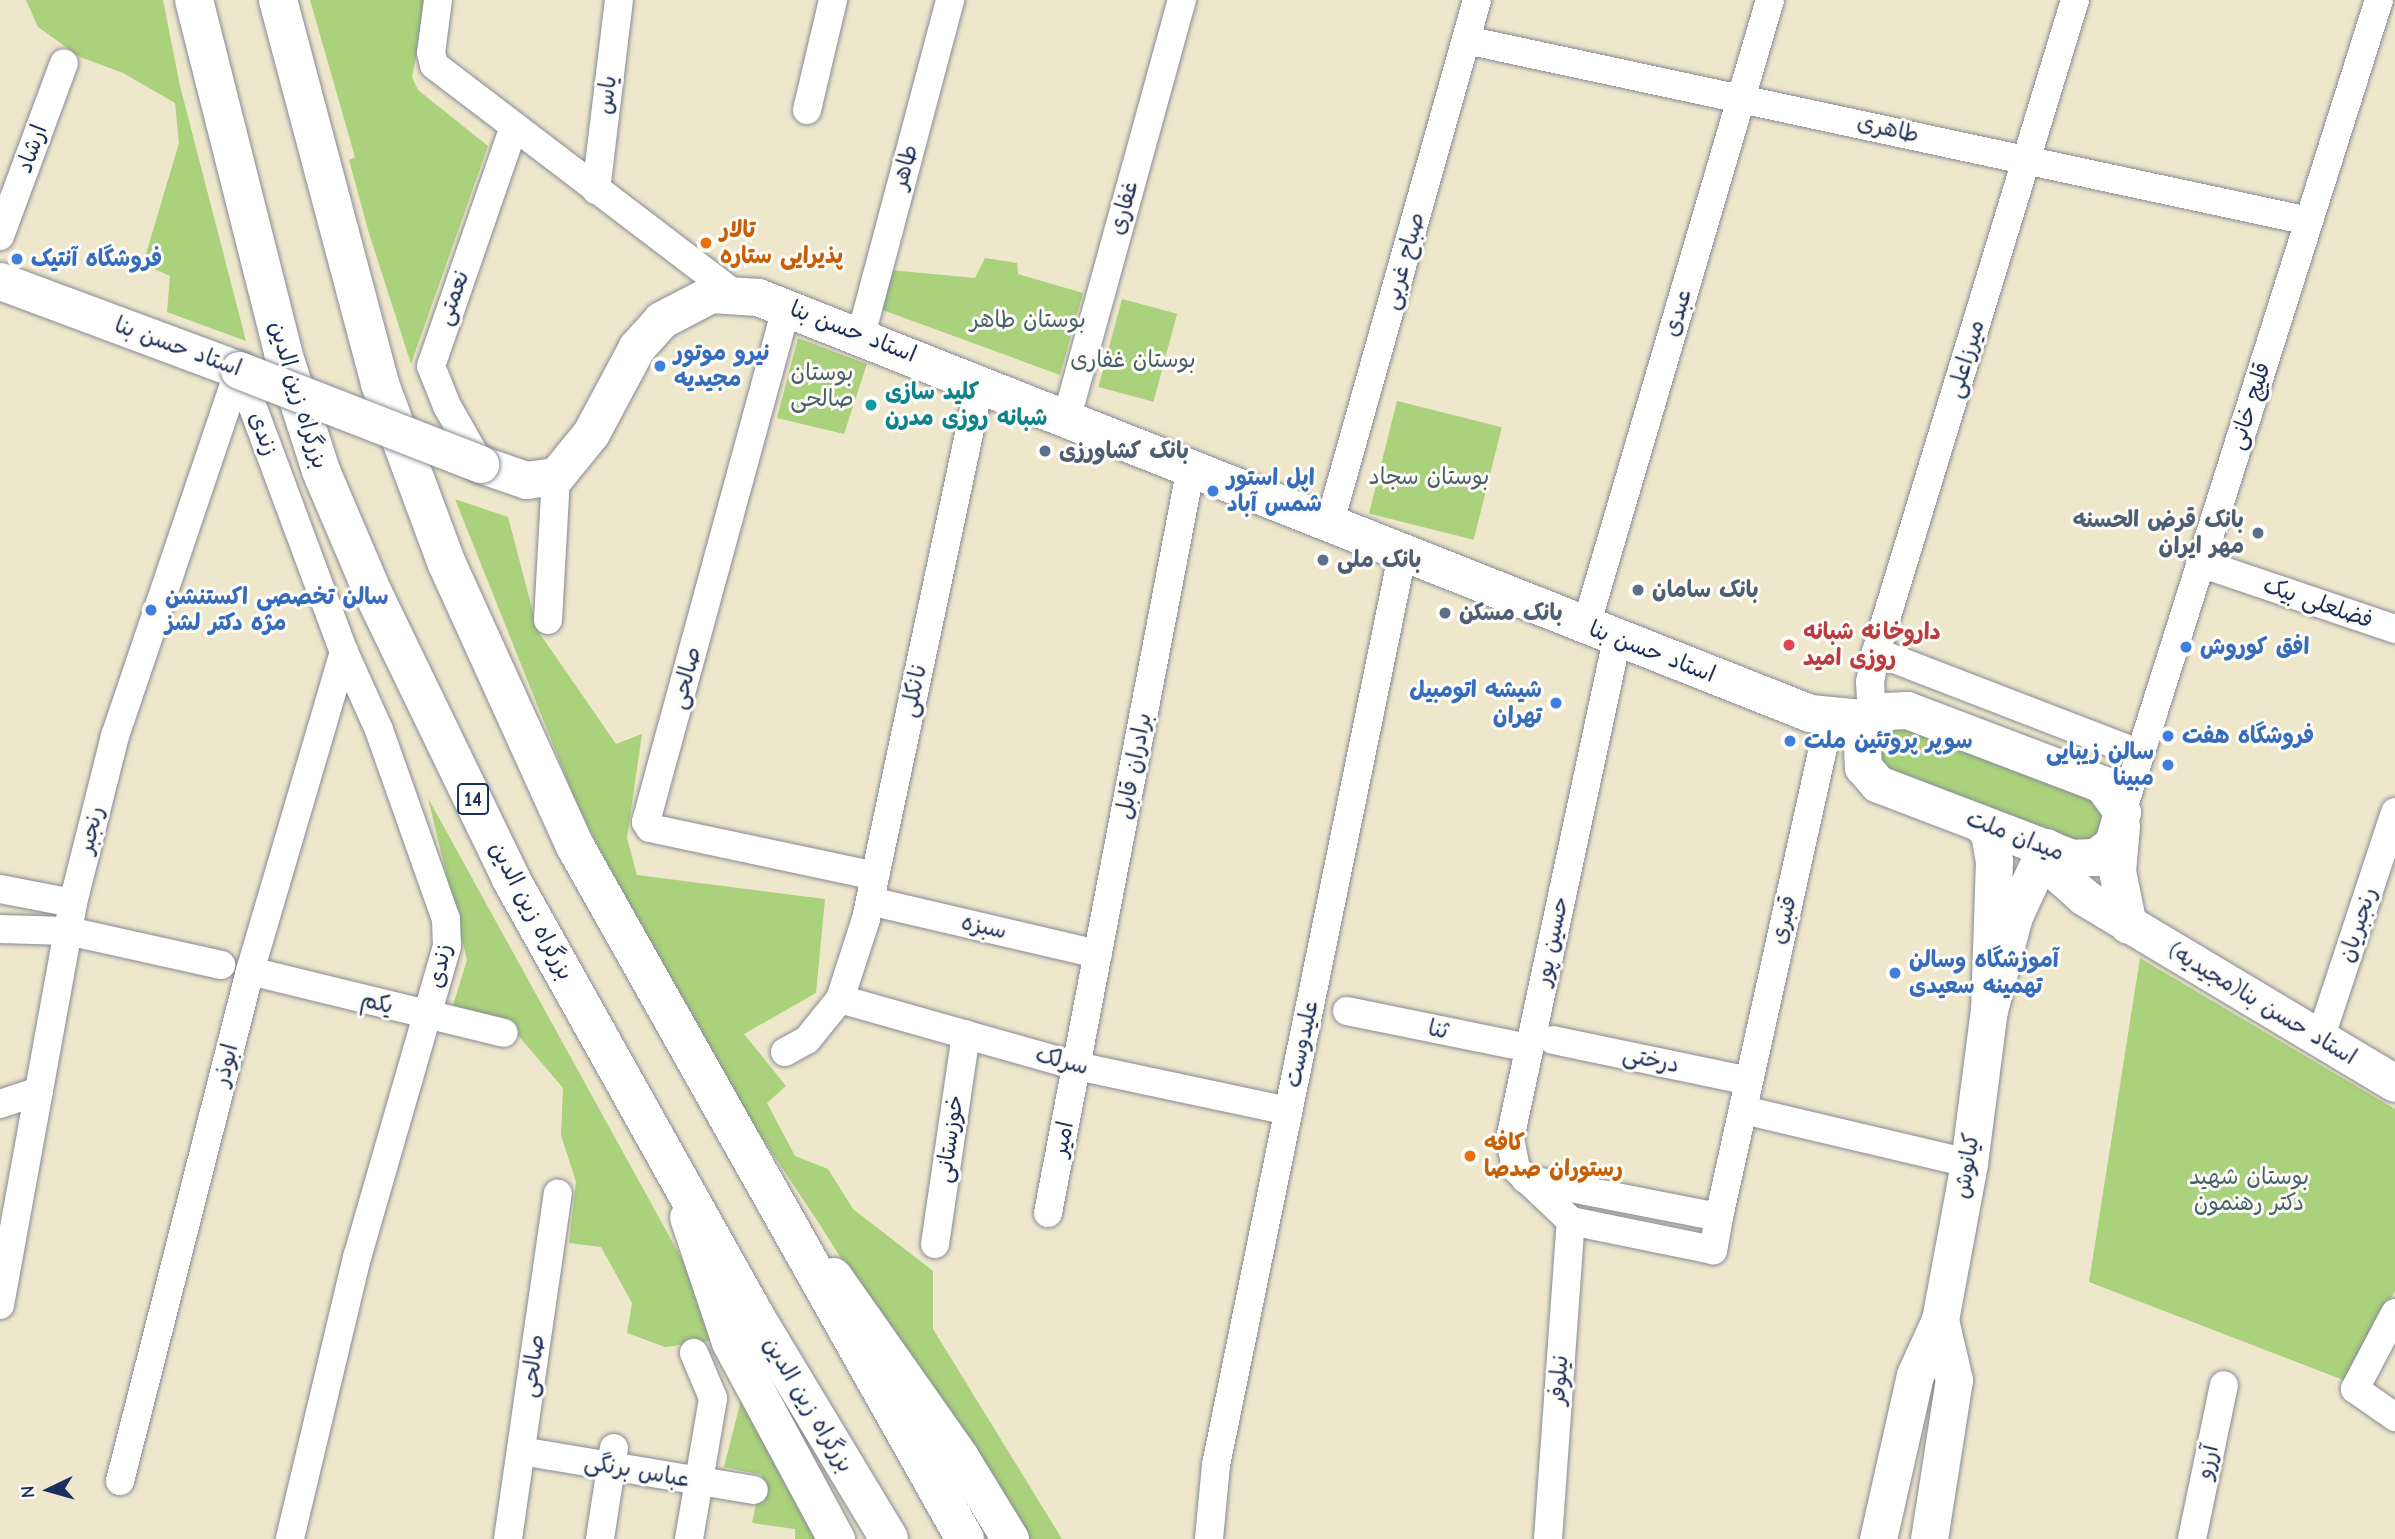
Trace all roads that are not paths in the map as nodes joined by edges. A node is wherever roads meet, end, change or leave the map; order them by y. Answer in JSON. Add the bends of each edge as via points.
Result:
{"nodes":[{"id":1,"x":194,"y":0,"type":"edge"},
{"id":2,"x":278,"y":0,"type":"edge"},
{"id":3,"x":438,"y":0,"type":"edge"},
{"id":4,"x":619,"y":0,"type":"edge"},
{"id":5,"x":833,"y":0,"type":"edge"},
{"id":6,"x":950,"y":0,"type":"edge"},
{"id":7,"x":1182,"y":0,"type":"edge"},
{"id":8,"x":1477,"y":0,"type":"edge"},
{"id":9,"x":1770,"y":0,"type":"edge"},
{"id":10,"x":2075,"y":0,"type":"edge"},
{"id":11,"x":2379,"y":0,"type":"edge"},
{"id":12,"x":1466,"y":40,"type":"junction"},
{"id":13,"x":64,"y":63,"type":"dead end"},
{"id":14,"x":1741,"y":97,"type":"junction"},
{"id":15,"x":807,"y":110,"type":"dead end"},
{"id":16,"x":514,"y":126,"type":"junction"},
{"id":17,"x":2026,"y":160,"type":"junction"},
{"id":18,"x":596,"y":190,"type":"junction"},
{"id":19,"x":2309,"y":221,"type":"junction"},
{"id":20,"x":0,"y":236,"type":"edge"},
{"id":21,"x":0,"y":281,"type":"edge"},
{"id":22,"x":735,"y":294,"type":"junction"},
{"id":23,"x":787,"y":305,"type":"junction"},
{"id":24,"x":861,"y":335,"type":"junction"},
{"id":25,"x":239,"y":370,"type":"junction"},
{"id":26,"x":980,"y":382,"type":"junction"},
{"id":27,"x":1067,"y":417,"type":"junction"},
{"id":28,"x":480,"y":464,"type":"junction"},
{"id":29,"x":1191,"y":467,"type":"junction"},
{"id":30,"x":556,"y":476,"type":"junction"},
{"id":31,"x":1330,"y":522,"type":"junction"},
{"id":32,"x":1403,"y":551,"type":"junction"},
{"id":33,"x":2200,"y":563,"type":"junction"},
{"id":34,"x":548,"y":620,"type":"dead end"},
{"id":35,"x":2395,"y":629,"type":"edge"},
{"id":36,"x":1602,"y":632,"type":"junction"},
{"id":37,"x":344,"y":652,"type":"junction"},
{"id":38,"x":1876,"y":652,"type":"junction"},
{"id":39,"x":1872,"y":719,"type":"junction"},
{"id":40,"x":1818,"y":722,"type":"junction"},
{"id":41,"x":2140,"y":754,"type":"junction"},
{"id":42,"x":1866,"y":772,"type":"junction"},
{"id":43,"x":2395,"y":812,"type":"edge"},
{"id":44,"x":2122,"y":818,"type":"junction"},
{"id":45,"x":1980,"y":823,"type":"junction"},
{"id":46,"x":2049,"y":849,"type":"junction"},
{"id":47,"x":0,"y":889,"type":"edge"},
{"id":48,"x":872,"y":889,"type":"junction"},
{"id":49,"x":73,"y":903,"type":"junction"},
{"id":50,"x":2128,"y":925,"type":"junction"},
{"id":51,"x":0,"y":929,"type":"edge"},
{"id":52,"x":68,"y":931,"type":"junction"},
{"id":53,"x":1098,"y":954,"type":"junction"},
{"id":54,"x":221,"y":965,"type":"dead end"},
{"id":55,"x":250,"y":971,"type":"junction"},
{"id":56,"x":840,"y":999,"type":"junction"},
{"id":57,"x":1989,"y":1010,"type":"junction"},
{"id":58,"x":1347,"y":1011,"type":"dead end"},
{"id":59,"x":429,"y":1016,"type":"junction"},
{"id":60,"x":504,"y":1033,"type":"dead end"},
{"id":61,"x":966,"y":1034,"type":"junction"},
{"id":62,"x":2320,"y":1039,"type":"junction"},
{"id":63,"x":1541,"y":1044,"type":"junction"},
{"id":64,"x":785,"y":1052,"type":"dead end"},
{"id":65,"x":1077,"y":1066,"type":"junction"},
{"id":66,"x":1749,"y":1081,"type":"junction"},
{"id":67,"x":2395,"y":1083,"type":"edge"},
{"id":68,"x":39,"y":1091,"type":"junction"},
{"id":69,"x":0,"y":1104,"type":"edge"},
{"id":70,"x":1744,"y":1110,"type":"junction"},
{"id":71,"x":1288,"y":1111,"type":"junction"},
{"id":72,"x":729,"y":1127,"type":"junction"},
{"id":73,"x":671,"y":1162,"type":"junction"},
{"id":74,"x":1969,"y":1163,"type":"junction"},
{"id":75,"x":1524,"y":1179,"type":"junction"},
{"id":76,"x":558,"y":1194,"type":"dead end"},
{"id":77,"x":1048,"y":1213,"type":"dead end"},
{"id":78,"x":1719,"y":1217,"type":"junction"},
{"id":79,"x":1571,"y":1222,"type":"junction"},
{"id":80,"x":935,"y":1244,"type":"dead end"},
{"id":81,"x":0,"y":1305,"type":"edge"},
{"id":82,"x":2395,"y":1313,"type":"edge"},
{"id":83,"x":1940,"y":1321,"type":"junction"},
{"id":84,"x":694,"y":1353,"type":"dead end"},
{"id":85,"x":2224,"y":1385,"type":"dead end"},
{"id":86,"x":2395,"y":1417,"type":"edge"},
{"id":87,"x":521,"y":1451,"type":"junction"},
{"id":88,"x":613,"y":1457,"type":"junction"},
{"id":89,"x":120,"y":1481,"type":"dead end"},
{"id":90,"x":699,"y":1481,"type":"junction"},
{"id":91,"x":754,"y":1490,"type":"dead end"},
{"id":92,"x":290,"y":1539,"type":"edge"},
{"id":93,"x":508,"y":1539,"type":"edge"},
{"id":94,"x":600,"y":1539,"type":"edge"},
{"id":95,"x":689,"y":1539,"type":"edge"},
{"id":96,"x":836,"y":1539,"type":"edge"},
{"id":97,"x":889,"y":1539,"type":"edge"},
{"id":98,"x":965,"y":1539,"type":"edge"},
{"id":99,"x":1010,"y":1539,"type":"edge"},
{"id":100,"x":1209,"y":1539,"type":"edge"},
{"id":101,"x":1548,"y":1539,"type":"edge"},
{"id":102,"x":1878,"y":1539,"type":"edge"},
{"id":103,"x":1929,"y":1539,"type":"edge"},
{"id":104,"x":2192,"y":1539,"type":"edge"}],
"edges":[{"from":1,"to":73,"type":"highway","name":"بزرگراه زین الدین","number":"14","via":[[284,353],[321,471],[374,595],[511,879]]},
{"from":2,"to":72,"type":"highway","via":[[380,384],[447,564],[575,846]]},
{"from":3,"to":16,"type":"street","via":[[431,52],[434,65]]},
{"from":4,"to":18,"type":"street","name":"یاس"},
{"from":5,"to":15,"type":"street"},
{"from":6,"to":24,"type":"street","name":"طاهر"},
{"from":7,"to":27,"type":"street","name":"غفاری"},
{"from":8,"to":12,"type":"street","name":"صباح غربی"},
{"from":9,"to":14,"type":"street","name":"عبدی"},
{"from":10,"to":17,"type":"street","name":"میرزاعلی"},
{"from":11,"to":19,"type":"street","name":"قلیچ خانی"},
{"from":12,"to":14,"type":"street","name":"طاهری"},
{"from":12,"to":31,"type":"street","name":"صباح غربی"},
{"from":13,"to":20,"type":"street","name":"ارشاد"},
{"from":14,"to":17,"type":"street","name":"طاهری"},
{"from":14,"to":36,"type":"street","name":"عبدی"},
{"from":16,"to":18,"type":"street"},
{"from":16,"to":28,"type":"street","name":"نعمتی","via":[[431,366],[447,406]]},
{"from":17,"to":19,"type":"street","name":"طاهری"},
{"from":17,"to":38,"type":"street","name":"میرزاعلی"},
{"from":18,"to":22,"type":"street"},
{"from":19,"to":33,"type":"street","name":"قلیچ خانی"},
{"from":21,"to":25,"type":"main road","name":"استاد حسن بنا"},
{"from":22,"to":23,"type":"main road","name":"استاد حسن بنا"},
{"from":22,"to":30,"type":"main road","name":"استاد حسن بنا","via":[[696,298],[655,326],[628,362],[591,433]]},
{"from":23,"to":24,"type":"main road","name":"استاد حسن بنا"},
{"from":23,"to":48,"type":"street","name":"صالحی","via":[[646,822],[650,828]]},
{"from":24,"to":26,"type":"main road","name":"استاد حسن بنا"},
{"from":25,"to":28,"type":"main road","name":"استاد حسن بنا","bridge":true},
{"from":25,"to":37,"type":"street","name":"زندی"},
{"from":25,"to":49,"type":"street","name":"رنجبر","via":[[115,736]]},
{"from":26,"to":27,"type":"main road","name":"استاد حسن بنا"},
{"from":26,"to":48,"type":"street","name":"نانکلی"},
{"from":27,"to":29,"type":"main road","name":"استاد حسن بنا"},
{"from":28,"to":30,"type":"main road","name":"استاد حسن بنا","via":[[526,480]]},
{"from":29,"to":31,"type":"main road","name":"استاد حسن بنا"},
{"from":29,"to":53,"type":"street","name":"برادران قابل"},
{"from":30,"to":34,"type":"street"},
{"from":31,"to":32,"type":"main road","name":"استاد حسن بنا"},
{"from":32,"to":36,"type":"main road","name":"استاد حسن بنا"},
{"from":32,"to":71,"type":"street","name":"علیدوست"},
{"from":33,"to":35,"type":"street","name":"فضلعلی بیک"},
{"from":33,"to":41,"type":"street","name":"قلیچ خانی"},
{"from":36,"to":40,"type":"main road","name":"استاد حسن بنا"},
{"from":36,"to":63,"type":"street","name":"حسین پور"},
{"from":37,"to":55,"type":"street","name":"ابوذر"},
{"from":37,"to":59,"type":"street","name":"زندی","via":[[379,730],[446,919],[447,946]]},
{"from":38,"to":39,"type":"street","name":"میرزاعلی","via":[[1870,682]]},
{"from":38,"to":41,"type":"street"},
{"from":39,"to":40,"type":"main road"},
{"from":39,"to":42,"type":"main road","via":[[1859,745]]},
{"from":39,"to":44,"type":"main road","via":[[1886,710],[1908,710],[2102,784]]},
{"from":40,"to":42,"type":"main road","name":"میدان ملت"},
{"from":40,"to":66,"type":"street","name":"قنبری"},
{"from":41,"to":44,"type":"street","name":"قلیچ خانی"},
{"from":42,"to":45,"type":"main road","name":"میدان ملت","via":[[1878,783]]},
{"from":43,"to":62,"type":"street","name":"رنجبریان"},
{"from":44,"to":46,"type":"main road","name":"میدان ملت","via":[[2113,844],[2095,857],[2072,858]]},
{"from":44,"to":50,"type":"main road","via":[[2117,871]]},
{"from":45,"to":46,"type":"main road","name":"میدان ملت"},
{"from":45,"to":57,"type":"main road","name":"کیانوش","via":[[1989,833],[1994,860]]},
{"from":46,"to":50,"type":"main road","name":"استاد حسن بنا(مجیدیه)","via":[[2062,877]]},
{"from":46,"to":57,"type":"main road","name":"کیانوش","via":[[2014,916]]},
{"from":47,"to":49,"type":"street"},
{"from":48,"to":53,"type":"street","name":"سبزه"},
{"from":48,"to":56,"type":"street","name":"نانکلی"},
{"from":49,"to":52,"type":"street","name":"رنجبر"},
{"from":50,"to":62,"type":"main road","name":"استاد حسن بنا(مجیدیه)"},
{"from":51,"to":52,"type":"street"},
{"from":52,"to":54,"type":"street"},
{"from":52,"to":68,"type":"street","name":"رنجبر"},
{"from":53,"to":65,"type":"street","name":"برادران قابل"},
{"from":55,"to":59,"type":"street","name":"یکم"},
{"from":55,"to":89,"type":"street","name":"ابوذر"},
{"from":56,"to":61,"type":"street","name":"سرلک"},
{"from":56,"to":64,"type":"street","via":[[807,1041]]},
{"from":57,"to":74,"type":"main road","name":"کیانوش"},
{"from":58,"to":63,"type":"street","name":"ثنا"},
{"from":59,"to":60,"type":"street","name":"یکم"},
{"from":59,"to":92,"type":"street","name":"زندی","via":[[357,1257]]},
{"from":61,"to":65,"type":"street","name":"سرلک"},
{"from":61,"to":80,"type":"street","name":"خوزستانی"},
{"from":62,"to":67,"type":"main road","name":"استاد حسن بنا(مجیدیه)"},
{"from":63,"to":66,"type":"street","name":"درختی"},
{"from":63,"to":75,"type":"street","name":"حسین پور","via":[[1510,1139],[1516,1169]]},
{"from":65,"to":71,"type":"street","name":"سرلک"},
{"from":65,"to":77,"type":"street","name":"امیر"},
{"from":66,"to":70,"type":"street","name":"قنبری"},
{"from":68,"to":69,"type":"street"},
{"from":68,"to":81,"type":"street","name":"رنجبر"},
{"from":70,"to":74,"type":"street"},
{"from":70,"to":78,"type":"street","name":"قنبری"},
{"from":71,"to":100,"type":"street","name":"علیدوست","via":[[1216,1465]]},
{"from":72,"to":98,"type":"highway"},
{"from":72,"to":99,"type":"main road","via":[[960,1457]]},
{"from":73,"to":96,"type":"main road","via":[[730,1342]]},
{"from":73,"to":97,"type":"highway","name":"بزرگراه زین الدین","number":"14","via":[[754,1314]]},
{"from":74,"to":83,"type":"main road","name":"کیانوش"},
{"from":75,"to":78,"type":"street"},
{"from":75,"to":79,"type":"street","name":"حسین پور"},
{"from":76,"to":87,"type":"street","name":"صالحی"},
{"from":78,"to":79,"type":"street","name":"قنبری","via":[[1713,1250]]},
{"from":79,"to":101,"type":"street","name":"نیلوفر"},
{"from":82,"to":86,"type":"street","via":[[2355,1389]]},
{"from":83,"to":102,"type":"main road","via":[[1914,1376]]},
{"from":83,"to":103,"type":"main road","via":[[1954,1380]]},
{"from":84,"to":90,"type":"street","via":[[713,1398]]},
{"from":85,"to":104,"type":"street","name":"آرزو"},
{"from":87,"to":88,"type":"street","name":"عباس برنگی"},
{"from":87,"to":93,"type":"street","name":"صالحی"},
{"from":88,"to":90,"type":"street","name":"عباس برنگی"},
{"from":88,"to":94,"type":"street"},
{"from":90,"to":91,"type":"street","name":"عباس برنگی"},
{"from":90,"to":95,"type":"street"}]}
